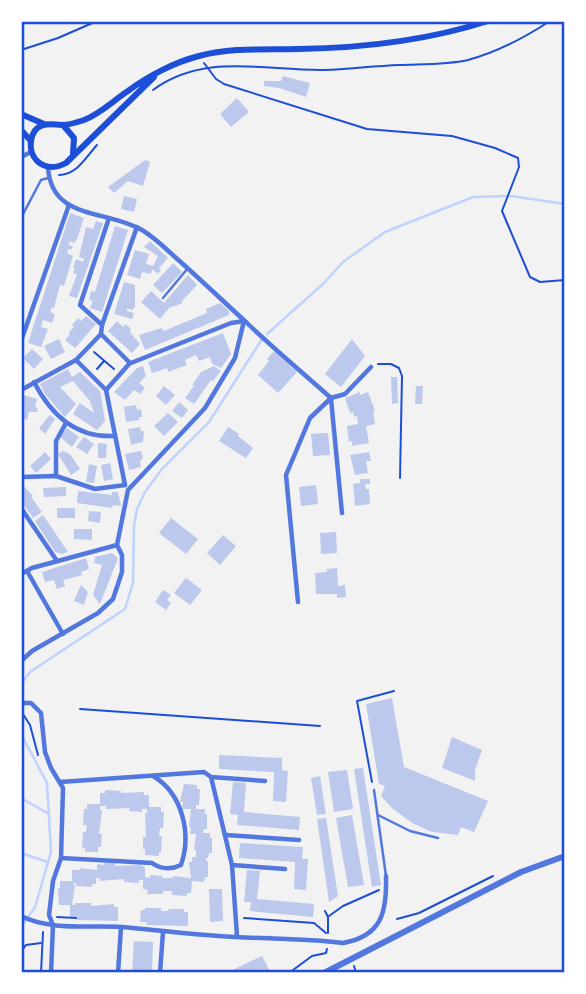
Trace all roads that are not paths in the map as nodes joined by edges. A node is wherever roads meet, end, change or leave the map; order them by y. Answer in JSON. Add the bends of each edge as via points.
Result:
{"nodes":[{"id":1,"x":488,"y":21,"type":"edge"},
{"id":2,"x":154,"y":76,"type":"junction"},
{"id":3,"x":21,"y":114,"type":"edge"},
{"id":4,"x":44,"y":124,"type":"junction"},
{"id":5,"x":63,"y":125,"type":"junction"},
{"id":6,"x":21,"y":130,"type":"edge"},
{"id":7,"x":31,"y":141,"type":"junction"},
{"id":8,"x":32,"y":152,"type":"junction"},
{"id":9,"x":72,"y":155,"type":"junction"},
{"id":10,"x":21,"y":157,"type":"edge"},
{"id":11,"x":48,"y":167,"type":"junction"},
{"id":12,"x":48,"y":178,"type":"junction"},
{"id":13,"x":69,"y":205,"type":"junction"},
{"id":14,"x":21,"y":218,"type":"edge"},
{"id":15,"x":110,"y":218,"type":"junction"},
{"id":16,"x":136,"y":227,"type":"junction"},
{"id":17,"x":188,"y":268,"type":"junction"},
{"id":18,"x":163,"y":298,"type":"dead end"},
{"id":19,"x":244,"y":321,"type":"junction"},
{"id":20,"x":102,"y":325,"type":"junction"},
{"id":21,"x":101,"y":334,"type":"junction"},
{"id":22,"x":21,"y":341,"type":"edge"},
{"id":23,"x":76,"y":360,"type":"junction"},
{"id":24,"x":130,"y":363,"type":"junction"},
{"id":25,"x":370,"y":367,"type":"road end"},
{"id":26,"x":34,"y":382,"type":"junction"},
{"id":27,"x":21,"y":390,"type":"edge"},
{"id":28,"x":106,"y":390,"type":"junction"},
{"id":29,"x":331,"y":398,"type":"junction"},
{"id":30,"x":66,"y":423,"type":"junction"},
{"id":31,"x":114,"y":436,"type":"junction"},
{"id":32,"x":56,"y":476,"type":"junction"},
{"id":33,"x":21,"y":477,"type":"edge"},
{"id":34,"x":126,"y":488,"type":"junction"},
{"id":35,"x":21,"y":508,"type":"edge"},
{"id":36,"x":342,"y":513,"type":"dead end"},
{"id":37,"x":117,"y":545,"type":"junction"},
{"id":38,"x":57,"y":561,"type":"junction"},
{"id":39,"x":27,"y":570,"type":"junction"},
{"id":40,"x":21,"y":575,"type":"edge"},
{"id":41,"x":298,"y":602,"type":"dead end"},
{"id":42,"x":62,"y":634,"type":"junction"},
{"id":43,"x":21,"y":661,"type":"edge"},
{"id":44,"x":21,"y":703,"type":"edge"},
{"id":45,"x":153,"y":776,"type":"junction"},
{"id":46,"x":211,"y":777,"type":"junction"},
{"id":47,"x":265,"y":781,"type":"dead end"},
{"id":48,"x":60,"y":782,"type":"junction"},
{"id":49,"x":374,"y":790,"type":"road end"},
{"id":50,"x":378,"y":815,"type":"junction"},
{"id":51,"x":226,"y":835,"type":"junction"},
{"id":52,"x":438,"y":838,"type":"dead end"},
{"id":53,"x":299,"y":840,"type":"dead end"},
{"id":54,"x":565,"y":856,"type":"edge"},
{"id":55,"x":61,"y":858,"type":"junction"},
{"id":56,"x":232,"y":865,"type":"junction"},
{"id":57,"x":285,"y":869,"type":"dead end"},
{"id":58,"x":386,"y":876,"type":"joint"},
{"id":59,"x":21,"y":916,"type":"edge"},
{"id":60,"x":53,"y":925,"type":"junction"},
{"id":61,"x":121,"y":927,"type":"junction"},
{"id":62,"x":163,"y":932,"type":"junction"},
{"id":63,"x":237,"y":936,"type":"junction"},
{"id":64,"x":51,"y":973,"type":"edge"},
{"id":65,"x":118,"y":973,"type":"edge"},
{"id":66,"x":160,"y":973,"type":"edge"},
{"id":67,"x":324,"y":973,"type":"edge"}],
"edges":[{"from":1,"to":2,"type":"main road","via":[[409,42],[201,55]]},
{"from":2,"to":5,"type":"main road","via":[[87,119]]},
{"from":2,"to":9,"type":"main road"},
{"from":3,"to":4,"type":"main road"},
{"from":4,"to":5,"type":"main road"},
{"from":4,"to":7,"type":"main road"},
{"from":5,"to":9,"type":"main road","via":[[74,138]]},
{"from":6,"to":7,"type":"main road"},
{"from":7,"to":8,"type":"main road"},
{"from":8,"to":10,"type":"street"},
{"from":8,"to":11,"type":"main road"},
{"from":9,"to":11,"type":"main road","via":[[62,165]]},
{"from":11,"to":12,"type":"street"},
{"from":12,"to":13,"type":"street"},
{"from":12,"to":14,"type":"lane","via":[[41,180]]},
{"from":13,"to":15,"type":"street"},
{"from":13,"to":22,"type":"street"},
{"from":15,"to":16,"type":"street"},
{"from":15,"to":20,"type":"street","via":[[80,305]]},
{"from":16,"to":17,"type":"street"},
{"from":16,"to":20,"type":"street"},
{"from":17,"to":18,"type":"lane"},
{"from":17,"to":19,"type":"street"},
{"from":19,"to":24,"type":"street"},
{"from":19,"to":29,"type":"street"},
{"from":19,"to":34,"type":"street","via":[[236,358],[205,408]]},
{"from":20,"to":21,"type":"street"},
{"from":21,"to":23,"type":"street"},
{"from":21,"to":24,"type":"street"},
{"from":23,"to":26,"type":"street"},
{"from":23,"to":28,"type":"street"},
{"from":24,"to":28,"type":"street"},
{"from":25,"to":29,"type":"street","via":[[345,394]]},
{"from":26,"to":27,"type":"street"},
{"from":26,"to":30,"type":"street"},
{"from":28,"to":31,"type":"street"},
{"from":29,"to":36,"type":"street"},
{"from":29,"to":41,"type":"street","via":[[310,418],[286,475]]},
{"from":30,"to":31,"type":"street","via":[[88,434]]},
{"from":30,"to":32,"type":"street","via":[[55,440]]},
{"from":31,"to":34,"type":"street"},
{"from":32,"to":33,"type":"street"},
{"from":32,"to":34,"type":"street","via":[[95,489]]},
{"from":34,"to":37,"type":"street"},
{"from":35,"to":38,"type":"street"},
{"from":37,"to":38,"type":"street"},
{"from":37,"to":42,"type":"street","via":[[122,572],[113,599],[99,613]]},
{"from":38,"to":39,"type":"street"},
{"from":39,"to":40,"type":"street"},
{"from":39,"to":42,"type":"street"},
{"from":42,"to":43,"type":"street"},
{"from":44,"to":48,"type":"street","via":[[31,703],[41,713],[45,752]]},
{"from":45,"to":46,"type":"street","via":[[204,772]]},
{"from":45,"to":48,"type":"street"},
{"from":45,"to":55,"type":"street","via":[[170,788],[179,808],[186,841],[181,865]]},
{"from":46,"to":47,"type":"street"},
{"from":46,"to":51,"type":"street"},
{"from":48,"to":55,"type":"street","via":[[64,796]]},
{"from":49,"to":50,"type":"lane"},
{"from":50,"to":52,"type":"lane"},
{"from":50,"to":58,"type":"lane"},
{"from":51,"to":53,"type":"street"},
{"from":51,"to":56,"type":"street"},
{"from":54,"to":67,"type":"street","via":[[521,872]]},
{"from":55,"to":60,"type":"street","via":[[53,881],[49,915]]},
{"from":56,"to":57,"type":"street"},
{"from":56,"to":63,"type":"street"},
{"from":58,"to":63,"type":"street","via":[[384,912],[378,925],[356,941]]},
{"from":59,"to":60,"type":"street"},
{"from":60,"to":61,"type":"street"},
{"from":60,"to":64,"type":"street"},
{"from":61,"to":62,"type":"street"},
{"from":61,"to":65,"type":"street"},
{"from":62,"to":63,"type":"street"},
{"from":62,"to":66,"type":"street"}]}
